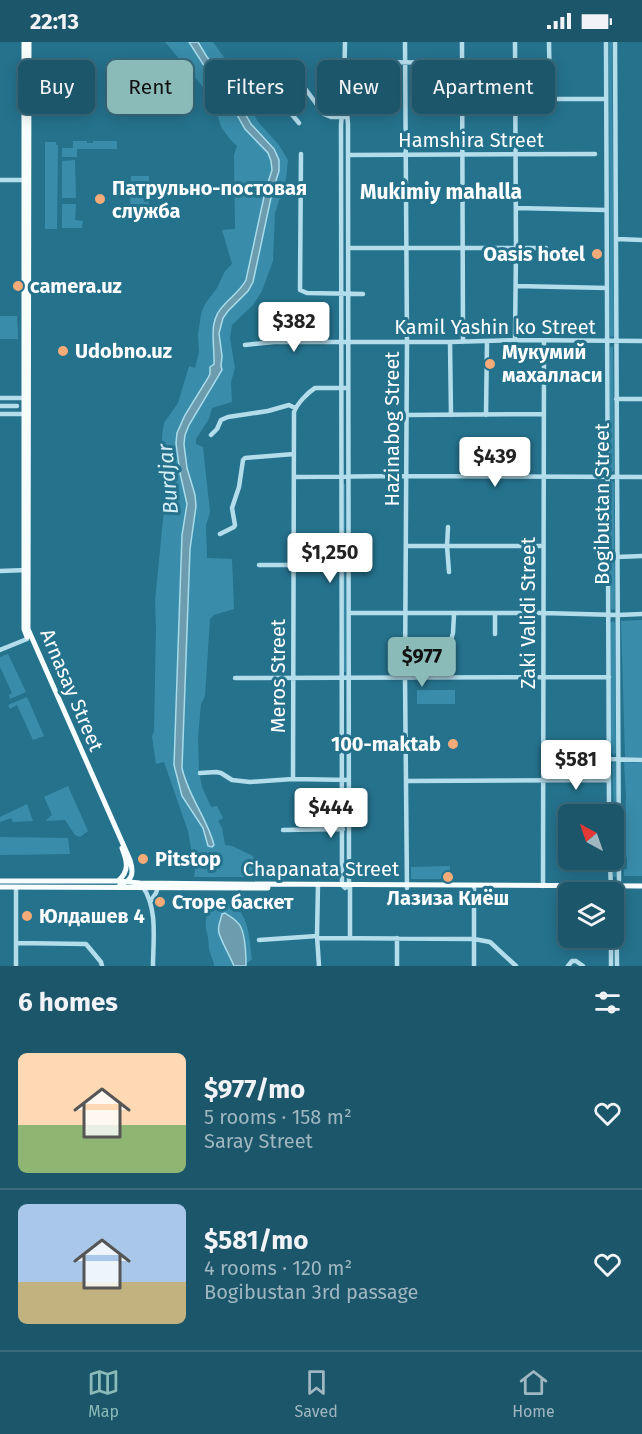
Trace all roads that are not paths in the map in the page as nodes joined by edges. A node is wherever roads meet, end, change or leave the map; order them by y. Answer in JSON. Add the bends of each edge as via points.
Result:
{"nodes":[{"id":1,"x":24,"y":42,"type":"edge"},
{"id":2,"x":28,"y":42,"type":"edge"},
{"id":3,"x":345,"y":42,"type":"edge"},
{"id":4,"x":405,"y":42,"type":"edge"},
{"id":5,"x":462,"y":42,"type":"edge"},
{"id":6,"x":515,"y":42,"type":"edge"},
{"id":7,"x":549,"y":42,"type":"edge"},
{"id":8,"x":606,"y":42,"type":"edge"},
{"id":9,"x":615,"y":42,"type":"edge"},
{"id":10,"x":344,"y":60,"type":"edge"},
{"id":11,"x":462,"y":60,"type":"edge"},
{"id":12,"x":515,"y":60,"type":"edge"},
{"id":13,"x":549,"y":60,"type":"edge"},
{"id":14,"x":400,"y":63,"type":"edge"},
{"id":15,"x":405,"y":63,"type":"junction"},
{"id":16,"x":412,"y":63,"type":"edge"},
{"id":17,"x":606,"y":99,"type":"junction"},
{"id":18,"x":555,"y":100,"type":"edge"},
{"id":19,"x":345,"y":114,"type":"edge"},
{"id":20,"x":462,"y":114,"type":"edge"},
{"id":21,"x":515,"y":114,"type":"edge"},
{"id":22,"x":345,"y":117,"type":"junction"},
{"id":23,"x":299,"y":123,"type":"dead end"},
{"id":24,"x":301,"y":154,"type":"dead end"},
{"id":25,"x":406,"y":154,"type":"junction"},
{"id":26,"x":462,"y":154,"type":"junction"},
{"id":27,"x":595,"y":154,"type":"dead end"},
{"id":28,"x":348,"y":155,"type":"junction"},
{"id":29,"x":515,"y":155,"type":"junction"},
{"id":30,"x":0,"y":180,"type":"edge"},
{"id":31,"x":26,"y":180,"type":"junction"},
{"id":32,"x":606,"y":204,"type":"junction"},
{"id":33,"x":615,"y":204,"type":"junction"},
{"id":34,"x":516,"y":208,"type":"junction"},
{"id":35,"x":606,"y":210,"type":"junction"},
{"id":36,"x":616,"y":239,"type":"junction"},
{"id":37,"x":642,"y":240,"type":"edge"},
{"id":38,"x":341,"y":248,"type":"junction"},
{"id":39,"x":348,"y":248,"type":"junction"},
{"id":40,"x":463,"y":248,"type":"junction"},
{"id":41,"x":546,"y":248,"type":"dead end"},
{"id":42,"x":406,"y":249,"type":"junction"},
{"id":43,"x":516,"y":249,"type":"junction"},
{"id":44,"x":516,"y":286,"type":"junction"},
{"id":45,"x":607,"y":288,"type":"junction"},
{"id":46,"x":341,"y":294,"type":"junction"},
{"id":47,"x":348,"y":294,"type":"junction"},
{"id":48,"x":363,"y":294,"type":"dead end"},
{"id":49,"x":515,"y":340,"type":"junction"},
{"id":50,"x":487,"y":341,"type":"junction"},
{"id":51,"x":543,"y":341,"type":"junction"},
{"id":52,"x":607,"y":341,"type":"junction"},
{"id":53,"x":616,"y":341,"type":"junction"},
{"id":54,"x":642,"y":341,"type":"edge"},
{"id":55,"x":341,"y":342,"type":"junction"},
{"id":56,"x":348,"y":342,"type":"junction"},
{"id":57,"x":407,"y":342,"type":"junction"},
{"id":58,"x":450,"y":342,"type":"junction"},
{"id":59,"x":463,"y":342,"type":"junction"},
{"id":60,"x":245,"y":345,"type":"dead end"},
{"id":61,"x":341,"y":388,"type":"junction"},
{"id":62,"x":348,"y":388,"type":"junction"},
{"id":63,"x":0,"y":398,"type":"edge"},
{"id":64,"x":26,"y":398,"type":"junction"},
{"id":65,"x":616,"y":399,"type":"junction"},
{"id":66,"x":642,"y":399,"type":"edge"},
{"id":67,"x":0,"y":406,"type":"edge"},
{"id":68,"x":17,"y":406,"type":"dead end"},
{"id":69,"x":295,"y":408,"type":"junction"},
{"id":70,"x":0,"y":414,"type":"edge"},
{"id":71,"x":26,"y":414,"type":"junction"},
{"id":72,"x":543,"y":414,"type":"junction"},
{"id":73,"x":406,"y":415,"type":"junction"},
{"id":74,"x":450,"y":415,"type":"junction"},
{"id":75,"x":486,"y":415,"type":"junction"},
{"id":76,"x":211,"y":435,"type":"dead end"},
{"id":77,"x":294,"y":454,"type":"junction"},
{"id":78,"x":406,"y":476,"type":"junction"},
{"id":79,"x":294,"y":477,"type":"junction"},
{"id":80,"x":342,"y":477,"type":"junction"},
{"id":81,"x":348,"y":477,"type":"junction"},
{"id":82,"x":543,"y":477,"type":"junction"},
{"id":83,"x":617,"y":477,"type":"junction"},
{"id":84,"x":642,"y":477,"type":"edge"},
{"id":85,"x":608,"y":478,"type":"junction"},
{"id":86,"x":448,"y":527,"type":"dead end"},
{"id":87,"x":220,"y":534,"type":"dead end"},
{"id":88,"x":407,"y":546,"type":"junction"},
{"id":89,"x":447,"y":546,"type":"junction"},
{"id":90,"x":543,"y":546,"type":"junction"},
{"id":91,"x":642,"y":556,"type":"edge"},
{"id":92,"x":617,"y":557,"type":"junction"},
{"id":93,"x":259,"y":565,"type":"dead end"},
{"id":94,"x":293,"y":565,"type":"junction"},
{"id":95,"x":0,"y":570,"type":"edge"},
{"id":96,"x":26,"y":570,"type":"junction"},
{"id":97,"x":449,"y":572,"type":"dead end"},
{"id":98,"x":348,"y":613,"type":"junction"},
{"id":99,"x":406,"y":613,"type":"junction"},
{"id":100,"x":495,"y":613,"type":"junction"},
{"id":101,"x":543,"y":613,"type":"junction"},
{"id":102,"x":454,"y":614,"type":"junction"},
{"id":103,"x":642,"y":614,"type":"edge"},
{"id":104,"x":608,"y":615,"type":"junction"},
{"id":105,"x":618,"y":615,"type":"junction"},
{"id":106,"x":495,"y":634,"type":"dead end"},
{"id":107,"x":29,"y":638,"type":"junction"},
{"id":108,"x":451,"y":640,"type":"dead end"},
{"id":109,"x":0,"y":651,"type":"edge"},
{"id":110,"x":293,"y":677,"type":"junction"},
{"id":111,"x":342,"y":677,"type":"junction"},
{"id":112,"x":349,"y":677,"type":"junction"},
{"id":113,"x":405,"y":677,"type":"junction"},
{"id":114,"x":543,"y":677,"type":"junction"},
{"id":115,"x":609,"y":677,"type":"junction"},
{"id":116,"x":235,"y":678,"type":"dead end"},
{"id":117,"x":70,"y":728,"type":"junction"},
{"id":118,"x":609,"y":759,"type":"junction"},
{"id":119,"x":618,"y":759,"type":"junction"},
{"id":120,"x":642,"y":760,"type":"edge"},
{"id":121,"x":200,"y":773,"type":"dead end"},
{"id":122,"x":293,"y":779,"type":"junction"},
{"id":123,"x":342,"y":780,"type":"junction"},
{"id":124,"x":349,"y":780,"type":"junction"},
{"id":125,"x":542,"y":780,"type":"junction"},
{"id":126,"x":609,"y":780,"type":"junction"},
{"id":127,"x":407,"y":781,"type":"junction"},
{"id":128,"x":609,"y":804,"type":"edge"},
{"id":129,"x":342,"y":829,"type":"junction"},
{"id":130,"x":283,"y":830,"type":"dead end"},
{"id":131,"x":349,"y":830,"type":"junction"},
{"id":132,"x":127,"y":864,"type":"junction"},
{"id":133,"x":132,"y":872,"type":"junction"},
{"id":134,"x":0,"y":881,"type":"edge"},
{"id":135,"x":126,"y":882,"type":"junction"},
{"id":136,"x":613,"y":882,"type":"edge"},
{"id":137,"x":16,"y":884,"type":"junction"},
{"id":138,"x":118,"y":884,"type":"junction"},
{"id":139,"x":142,"y":885,"type":"junction"},
{"id":140,"x":213,"y":886,"type":"junction"},
{"id":141,"x":318,"y":886,"type":"junction"},
{"id":142,"x":347,"y":886,"type":"junction"},
{"id":143,"x":407,"y":886,"type":"junction"},
{"id":144,"x":543,"y":886,"type":"junction"},
{"id":145,"x":558,"y":886,"type":"edge"},
{"id":146,"x":0,"y":887,"type":"edge"},
{"id":147,"x":158,"y":887,"type":"junction"},
{"id":148,"x":474,"y":887,"type":"junction"},
{"id":149,"x":642,"y":887,"type":"edge"},
{"id":150,"x":558,"y":888,"type":"edge"},
{"id":151,"x":624,"y":888,"type":"edge"},
{"id":152,"x":150,"y":902,"type":"junction"},
{"id":153,"x":317,"y":937,"type":"junction"},
{"id":154,"x":350,"y":938,"type":"junction"},
{"id":155,"x":397,"y":938,"type":"junction"},
{"id":156,"x":474,"y":939,"type":"junction"},
{"id":157,"x":259,"y":940,"type":"dead end"},
{"id":158,"x":16,"y":943,"type":"junction"},
{"id":159,"x":611,"y":948,"type":"edge"},
{"id":160,"x":616,"y":948,"type":"edge"},
{"id":161,"x":16,"y":966,"type":"edge"},
{"id":162,"x":102,"y":966,"type":"edge"},
{"id":163,"x":153,"y":966,"type":"edge"},
{"id":164,"x":319,"y":966,"type":"edge"},
{"id":165,"x":397,"y":966,"type":"edge"},
{"id":166,"x":474,"y":966,"type":"edge"},
{"id":167,"x":516,"y":966,"type":"edge"},
{"id":168,"x":568,"y":966,"type":"edge"},
{"id":169,"x":583,"y":966,"type":"edge"},
{"id":170,"x":611,"y":966,"type":"edge"},
{"id":171,"x":617,"y":966,"type":"edge"}],
"edges":[{"from":1,"to":31,"type":"main road","name":"Arnasay Street"},
{"from":2,"to":31,"type":"main road","name":"Arnasay Street"},
{"from":3,"to":10,"type":"street"},
{"from":4,"to":15,"type":"street","name":"Hazinabog Street"},
{"from":5,"to":11,"type":"street"},
{"from":6,"to":12,"type":"street"},
{"from":7,"to":13,"type":"street"},
{"from":8,"to":17,"type":"street","name":"Bogibustan Street"},
{"from":9,"to":33,"type":"street","name":"Bogibustan Street"},
{"from":14,"to":15,"type":"street"},
{"from":15,"to":16,"type":"street"},
{"from":15,"to":25,"type":"street","name":"Hazinabog Street"},
{"from":17,"to":18,"type":"street"},
{"from":17,"to":32,"type":"street","name":"Bogibustan Street"},
{"from":19,"to":22,"type":"street"},
{"from":20,"to":26,"type":"street"},
{"from":21,"to":29,"type":"street"},
{"from":22,"to":23,"type":"street","via":[[324,114],[295,75],[270,84]]},
{"from":22,"to":28,"type":"street"},
{"from":22,"to":38,"type":"street"},
{"from":24,"to":46,"type":"street","via":[[300,290]]},
{"from":25,"to":26,"type":"street","name":"Hamshira Street"},
{"from":25,"to":28,"type":"street","name":"Hamshira Street"},
{"from":25,"to":42,"type":"street","name":"Hazinabog Street"},
{"from":26,"to":29,"type":"street","name":"Hamshira Street"},
{"from":26,"to":40,"type":"street"},
{"from":27,"to":29,"type":"street","name":"Hamshira Street"},
{"from":28,"to":39,"type":"street"},
{"from":29,"to":34,"type":"street"},
{"from":30,"to":31,"type":"street"},
{"from":31,"to":64,"type":"main road","name":"Arnasay Street"},
{"from":32,"to":33,"type":"street"},
{"from":32,"to":35,"type":"street","name":"Bogibustan Street"},
{"from":33,"to":36,"type":"street","name":"Bogibustan Street"},
{"from":34,"to":35,"type":"street"},
{"from":34,"to":43,"type":"street"},
{"from":35,"to":45,"type":"street","name":"Bogibustan Street"},
{"from":36,"to":37,"type":"street"},
{"from":36,"to":53,"type":"street","name":"Bogibustan Street"},
{"from":38,"to":39,"type":"street"},
{"from":38,"to":46,"type":"street"},
{"from":39,"to":42,"type":"street"},
{"from":39,"to":47,"type":"street"},
{"from":40,"to":42,"type":"street"},
{"from":40,"to":43,"type":"street"},
{"from":40,"to":59,"type":"street"},
{"from":41,"to":43,"type":"street"},
{"from":42,"to":57,"type":"street","name":"Hazinabog Street"},
{"from":43,"to":44,"type":"street"},
{"from":44,"to":45,"type":"street"},
{"from":44,"to":49,"type":"street"},
{"from":45,"to":52,"type":"street","name":"Bogibustan Street"},
{"from":46,"to":47,"type":"street"},
{"from":46,"to":55,"type":"street"},
{"from":47,"to":48,"type":"street"},
{"from":47,"to":56,"type":"street"},
{"from":49,"to":50,"type":"street","name":"Kamil Yashin ko Street"},
{"from":49,"to":51,"type":"street","name":"Kamil Yashin ko Street"},
{"from":50,"to":59,"type":"street","name":"Kamil Yashin ko Street"},
{"from":50,"to":75,"type":"street"},
{"from":51,"to":52,"type":"street","name":"Kamil Yashin ko Street"},
{"from":51,"to":72,"type":"street","name":"Zaki Validi Street"},
{"from":52,"to":53,"type":"street","name":"Kamil Yashin ko Street"},
{"from":52,"to":85,"type":"street","name":"Bogibustan Street"},
{"from":53,"to":54,"type":"street","name":"Kamil Yashin ko Street"},
{"from":53,"to":65,"type":"street","name":"Bogibustan Street"},
{"from":55,"to":56,"type":"street","name":"Kamil Yashin ko Street"},
{"from":55,"to":60,"type":"street","name":"Kamil Yashin ko Street"},
{"from":55,"to":61,"type":"street"},
{"from":56,"to":57,"type":"street","name":"Kamil Yashin ko Street"},
{"from":56,"to":62,"type":"street"},
{"from":57,"to":58,"type":"street","name":"Kamil Yashin ko Street"},
{"from":57,"to":73,"type":"street","name":"Hazinabog Street"},
{"from":58,"to":59,"type":"street","name":"Kamil Yashin ko Street"},
{"from":58,"to":74,"type":"street"},
{"from":61,"to":62,"type":"street"},
{"from":61,"to":69,"type":"street","via":[[315,388]]},
{"from":61,"to":80,"type":"street"},
{"from":62,"to":81,"type":"street"},
{"from":63,"to":64,"type":"street"},
{"from":64,"to":71,"type":"main road","name":"Arnasay Street"},
{"from":65,"to":66,"type":"street"},
{"from":65,"to":83,"type":"street","name":"Bogibustan Street"},
{"from":67,"to":68,"type":"street"},
{"from":69,"to":76,"type":"street","via":[[289,405],[228,417],[221,420]]},
{"from":69,"to":77,"type":"street","name":"Meros Street"},
{"from":70,"to":71,"type":"street"},
{"from":71,"to":96,"type":"main road","name":"Arnasay Street"},
{"from":72,"to":75,"type":"street"},
{"from":72,"to":82,"type":"street","name":"Zaki Validi Street"},
{"from":73,"to":74,"type":"street"},
{"from":73,"to":78,"type":"street","name":"Hazinabog Street"},
{"from":74,"to":75,"type":"street"},
{"from":77,"to":79,"type":"street","name":"Meros Street"},
{"from":77,"to":87,"type":"street","via":[[243,460],[232,508],[235,525]]},
{"from":78,"to":81,"type":"street"},
{"from":78,"to":82,"type":"street"},
{"from":78,"to":88,"type":"street","name":"Hazinabog Street"},
{"from":79,"to":80,"type":"street"},
{"from":79,"to":94,"type":"street","name":"Meros Street"},
{"from":80,"to":81,"type":"street"},
{"from":80,"to":111,"type":"street"},
{"from":81,"to":98,"type":"street"},
{"from":82,"to":85,"type":"street"},
{"from":82,"to":90,"type":"street","name":"Zaki Validi Street"},
{"from":83,"to":84,"type":"street"},
{"from":83,"to":85,"type":"street"},
{"from":83,"to":92,"type":"street","name":"Bogibustan Street"},
{"from":85,"to":104,"type":"street","name":"Bogibustan Street"},
{"from":86,"to":89,"type":"street"},
{"from":88,"to":89,"type":"street"},
{"from":88,"to":99,"type":"street","name":"Hazinabog Street"},
{"from":89,"to":90,"type":"street"},
{"from":89,"to":97,"type":"street"},
{"from":90,"to":101,"type":"street","name":"Zaki Validi Street"},
{"from":91,"to":92,"type":"street"},
{"from":92,"to":105,"type":"street","name":"Bogibustan Street"},
{"from":93,"to":94,"type":"street"},
{"from":94,"to":110,"type":"street","name":"Meros Street"},
{"from":95,"to":96,"type":"street"},
{"from":96,"to":107,"type":"main road","name":"Arnasay Street","via":[[24,629]]},
{"from":98,"to":99,"type":"street"},
{"from":98,"to":112,"type":"street"},
{"from":99,"to":102,"type":"street"},
{"from":99,"to":113,"type":"street","name":"Hazinabog Street"},
{"from":100,"to":101,"type":"street"},
{"from":100,"to":102,"type":"street"},
{"from":100,"to":106,"type":"street"},
{"from":101,"to":104,"type":"street"},
{"from":101,"to":114,"type":"street","name":"Zaki Validi Street"},
{"from":102,"to":108,"type":"street"},
{"from":103,"to":105,"type":"street"},
{"from":104,"to":105,"type":"street"},
{"from":104,"to":115,"type":"street","name":"Bogibustan Street"},
{"from":105,"to":119,"type":"street","name":"Bogibustan Street"},
{"from":107,"to":109,"type":"street"},
{"from":107,"to":117,"type":"main road","name":"Arnasay Street"},
{"from":110,"to":111,"type":"street"},
{"from":110,"to":116,"type":"street"},
{"from":110,"to":122,"type":"street","name":"Meros Street"},
{"from":111,"to":112,"type":"street"},
{"from":111,"to":123,"type":"street"},
{"from":112,"to":113,"type":"street"},
{"from":112,"to":124,"type":"street"},
{"from":113,"to":114,"type":"street"},
{"from":113,"to":127,"type":"street","name":"Hazinabog Street"},
{"from":114,"to":115,"type":"street"},
{"from":114,"to":125,"type":"street","name":"Zaki Validi Street"},
{"from":115,"to":118,"type":"street","name":"Bogibustan Street"},
{"from":117,"to":132,"type":"main road","name":"Arnasay Street"},
{"from":117,"to":133,"type":"main road","name":"Arnasay Street","via":[[129,855]]},
{"from":118,"to":119,"type":"street"},
{"from":118,"to":126,"type":"street","name":"Bogibustan Street"},
{"from":119,"to":120,"type":"street"},
{"from":119,"to":136,"type":"street","name":"Bogibustan Street"},
{"from":121,"to":122,"type":"street","via":[[216,772],[231,780],[249,782]]},
{"from":122,"to":123,"type":"street"},
{"from":123,"to":124,"type":"street"},
{"from":123,"to":129,"type":"street"},
{"from":124,"to":131,"type":"street"},
{"from":125,"to":126,"type":"street"},
{"from":125,"to":127,"type":"street"},
{"from":125,"to":144,"type":"street","name":"Zaki Validi Street"},
{"from":126,"to":128,"type":"street","name":"Bogibustan Street"},
{"from":127,"to":143,"type":"street","name":"Hazinabog Street"},
{"from":129,"to":130,"type":"street"},
{"from":129,"to":131,"type":"street"},
{"from":129,"to":142,"type":"street"},
{"from":131,"to":142,"type":"street"},
{"from":132,"to":133,"type":"main road","name":"Arnasay Street"},
{"from":132,"to":138,"type":"main road"},
{"from":133,"to":135,"type":"main road"},
{"from":133,"to":139,"type":"main road","name":"Arnasay Street"},
{"from":134,"to":137,"type":"main road","name":"Chapanata Street"},
{"from":135,"to":138,"type":"main road"},
{"from":135,"to":139,"type":"main road","name":"Chapanata Street"},
{"from":137,"to":138,"type":"main road","name":"Chapanata Street"},
{"from":137,"to":146,"type":"main road","name":"Chapanata Street"},
{"from":137,"to":158,"type":"street"},
{"from":138,"to":139,"type":"main road","name":"Chapanata Street"},
{"from":139,"to":140,"type":"main road","name":"Chapanata Street"},
{"from":139,"to":147,"type":"main road","name":"Chapanata Street"},
{"from":139,"to":152,"type":"street","name":"Arnasay Street"},
{"from":140,"to":141,"type":"main road","name":"Chapanata Street"},
{"from":140,"to":147,"type":"main road","name":"Chapanata Street"},
{"from":141,"to":142,"type":"main road","name":"Chapanata Street"},
{"from":141,"to":153,"type":"street"},
{"from":142,"to":143,"type":"main road","name":"Chapanata Street"},
{"from":142,"to":154,"type":"street"},
{"from":143,"to":148,"type":"main road","name":"Chapanata Street"},
{"from":144,"to":145,"type":"main road","name":"Chapanata Street"},
{"from":144,"to":148,"type":"main road","name":"Chapanata Street"},
{"from":147,"to":152,"type":"street"},
{"from":148,"to":150,"type":"main road","name":"Chapanata Street"},
{"from":148,"to":156,"type":"street"},
{"from":149,"to":151,"type":"main road","name":"Chapanata Street"},
{"from":152,"to":163,"type":"street","name":"Arnasay Street"},
{"from":153,"to":154,"type":"street"},
{"from":153,"to":157,"type":"street"},
{"from":153,"to":164,"type":"street"},
{"from":154,"to":155,"type":"street"},
{"from":155,"to":156,"type":"street"},
{"from":155,"to":165,"type":"street"},
{"from":156,"to":166,"type":"street"},
{"from":156,"to":167,"type":"street","via":[[490,942]]},
{"from":158,"to":161,"type":"street"},
{"from":158,"to":162,"type":"street","via":[[86,944]]},
{"from":159,"to":170,"type":"street"},
{"from":160,"to":171,"type":"street","name":"Bogibustan Street"},
{"from":168,"to":169,"type":"street","via":[[576,961]]}]}
